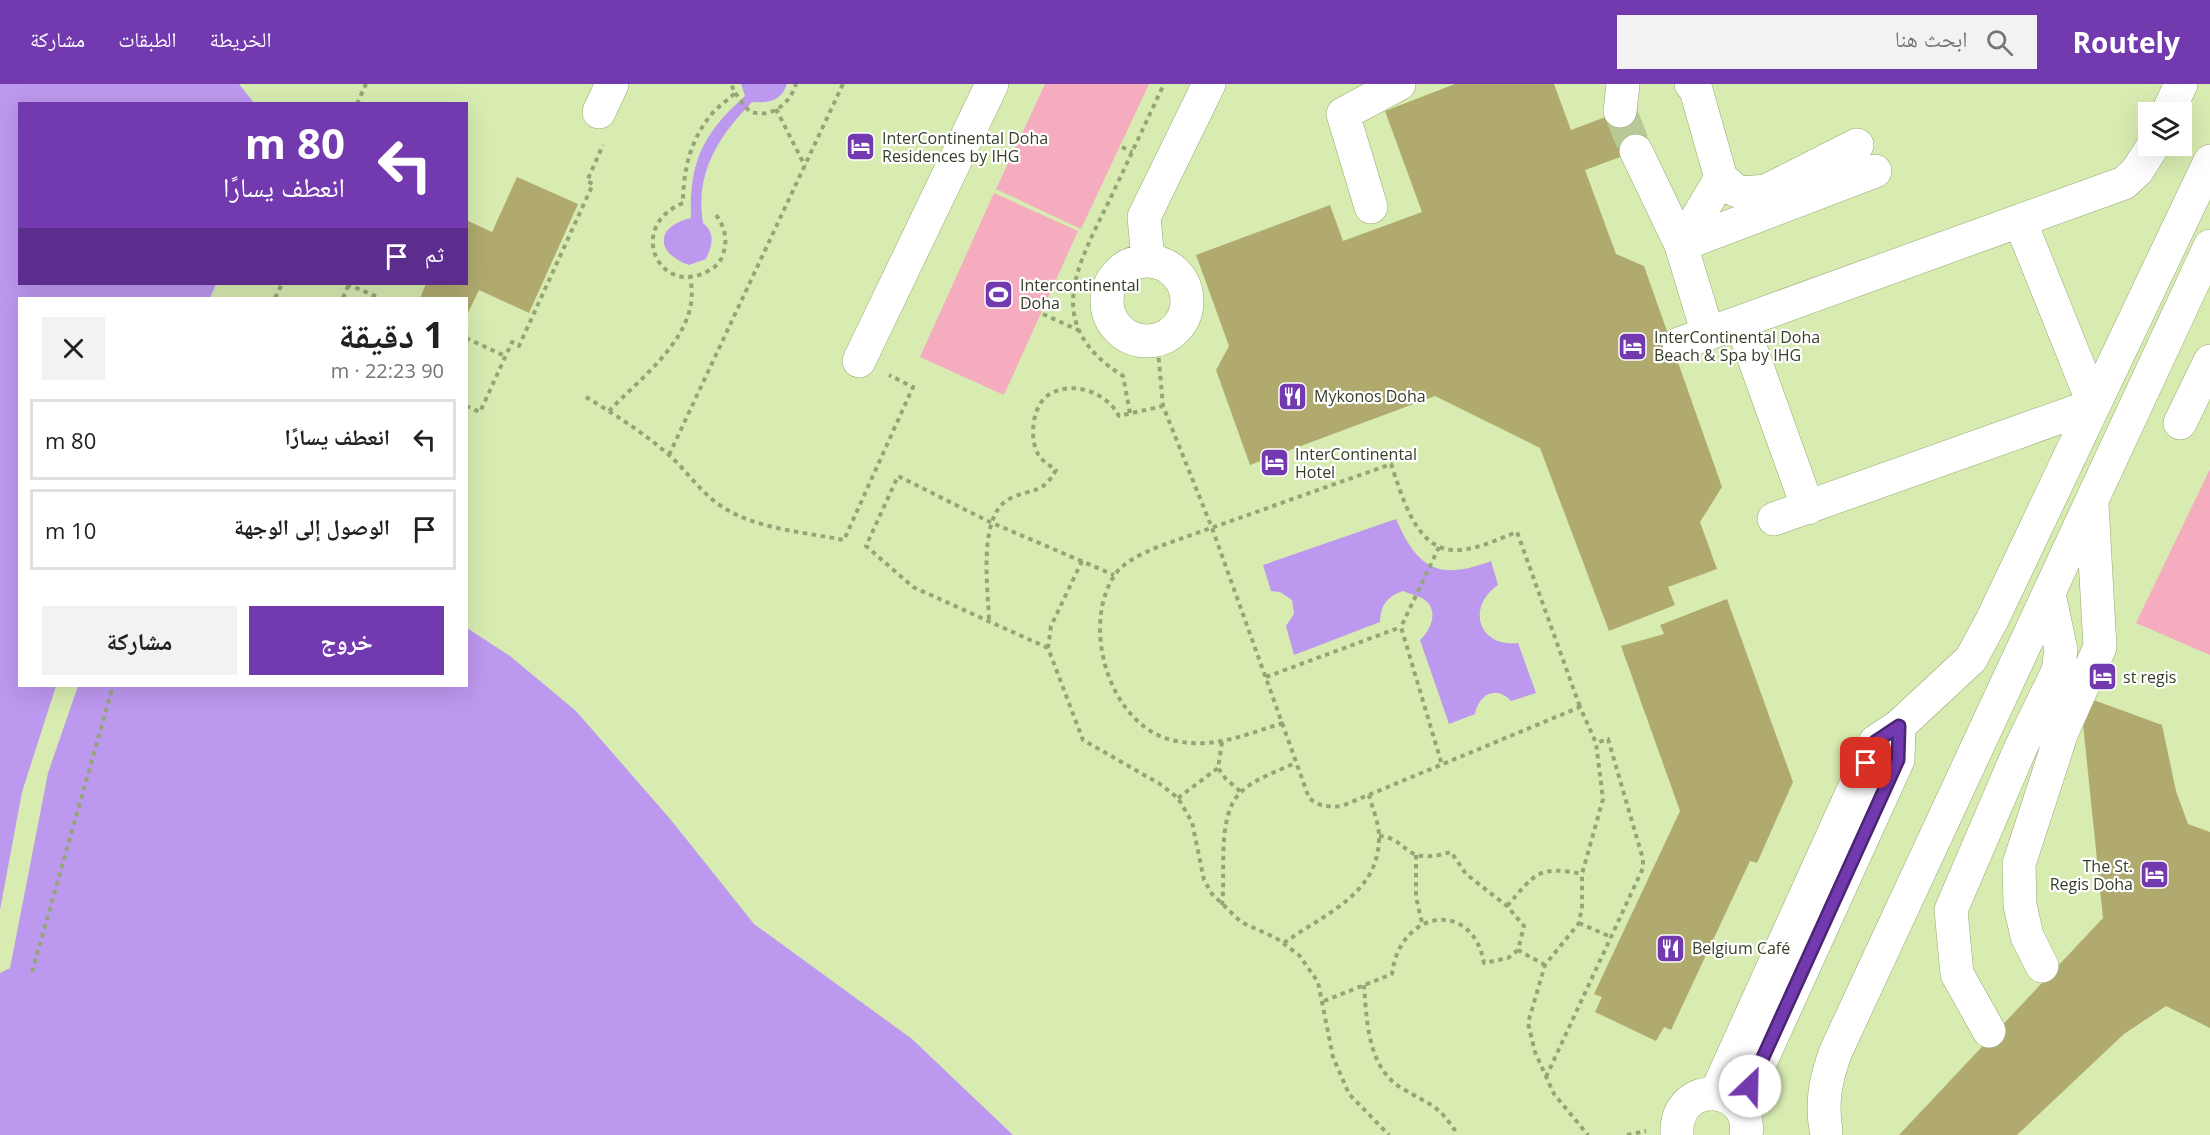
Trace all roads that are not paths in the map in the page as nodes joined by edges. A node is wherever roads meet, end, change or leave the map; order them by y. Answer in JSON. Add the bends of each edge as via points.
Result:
{"nodes":[{"id":1,"x":992,"y":84,"type":"edge"},
{"id":2,"x":1209,"y":84,"type":"edge"},
{"id":3,"x":1399,"y":84,"type":"edge"},
{"id":4,"x":1691,"y":84,"type":"edge"},
{"id":5,"x":2181,"y":84,"type":"edge"},
{"id":6,"x":2173,"y":102,"type":"edge"},
{"id":7,"x":1636,"y":152,"type":"tunnel mouth"},
{"id":8,"x":2147,"y":156,"type":"edge"},
{"id":9,"x":2210,"y":161,"type":"edge"},
{"id":10,"x":1721,"y":178,"type":"junction"},
{"id":11,"x":1371,"y":207,"type":"dead end"},
{"id":12,"x":2020,"y":222,"type":"junction"},
{"id":13,"x":1681,"y":245,"type":"junction"},
{"id":14,"x":2210,"y":246,"type":"edge"},
{"id":15,"x":1148,"y":260,"type":"junction"},
{"id":16,"x":1741,"y":322,"type":"junction"},
{"id":17,"x":859,"y":361,"type":"road end"},
{"id":18,"x":2210,"y":361,"type":"edge"},
{"id":19,"x":2094,"y":405,"type":"junction"},
{"id":20,"x":2180,"y":423,"type":"dead end"},
{"id":21,"x":2092,"y":502,"type":"junction"},
{"id":22,"x":1808,"y":508,"type":"junction"},
{"id":23,"x":1773,"y":519,"type":"dead end"},
{"id":24,"x":2049,"y":594,"type":"junction"},
{"id":25,"x":2042,"y":966,"type":"dead end"},
{"id":26,"x":1989,"y":1031,"type":"dead end"},
{"id":27,"x":1734,"y":1112,"type":"edge"},
{"id":28,"x":1826,"y":1130,"type":"dead end"},
{"id":29,"x":1677,"y":1135,"type":"edge"}],
"edges":[{"from":1,"to":17,"type":"street"},
{"from":2,"to":15,"type":"street","via":[[1144,217]]},
{"from":3,"to":11,"type":"street","via":[[1343,114]]},
{"from":4,"to":10,"type":"street"},
{"from":5,"to":6,"type":"street"},
{"from":7,"to":13,"type":"street"},
{"from":8,"to":12,"type":"street","via":[[2124,183]]},
{"from":9,"to":19,"type":"street"},
{"from":10,"to":13,"type":"street"},
{"from":10,"to":13,"type":"street","via":[[1744,193],[1766,191],[1866,158]]},
{"from":12,"to":16,"type":"street"},
{"from":12,"to":19,"type":"street"},
{"from":13,"to":16,"type":"street","via":[[1694,339]]},
{"from":14,"to":21,"type":"street"},
{"from":15,"to":15,"type":"street","via":[[1162,263],[1183,282],[1186,310],[1170,334],[1142,341],[1115,326],[1106,298],[1119,271],[1133,262]]},
{"from":16,"to":22,"type":"street"},
{"from":18,"to":20,"type":"street"},
{"from":19,"to":22,"type":"street"},
{"from":19,"to":27,"type":"street","via":[[2019,567],[1971,658],[1899,726],[1898,760]]},
{"from":21,"to":24,"type":"street"},
{"from":21,"to":25,"type":"street","via":[[2100,647],[2062,732],[2019,864],[2020,905],[2027,936]]},
{"from":22,"to":23,"type":"street"},
{"from":24,"to":26,"type":"street","via":[[2061,650],[2058,671],[1951,910],[1957,974]]},
{"from":24,"to":28,"type":"street","via":[[1836,1051],[1824,1092]]},
{"from":27,"to":29,"type":"street","via":[[1705,1094],[1685,1105],[1679,1115]]}]}
